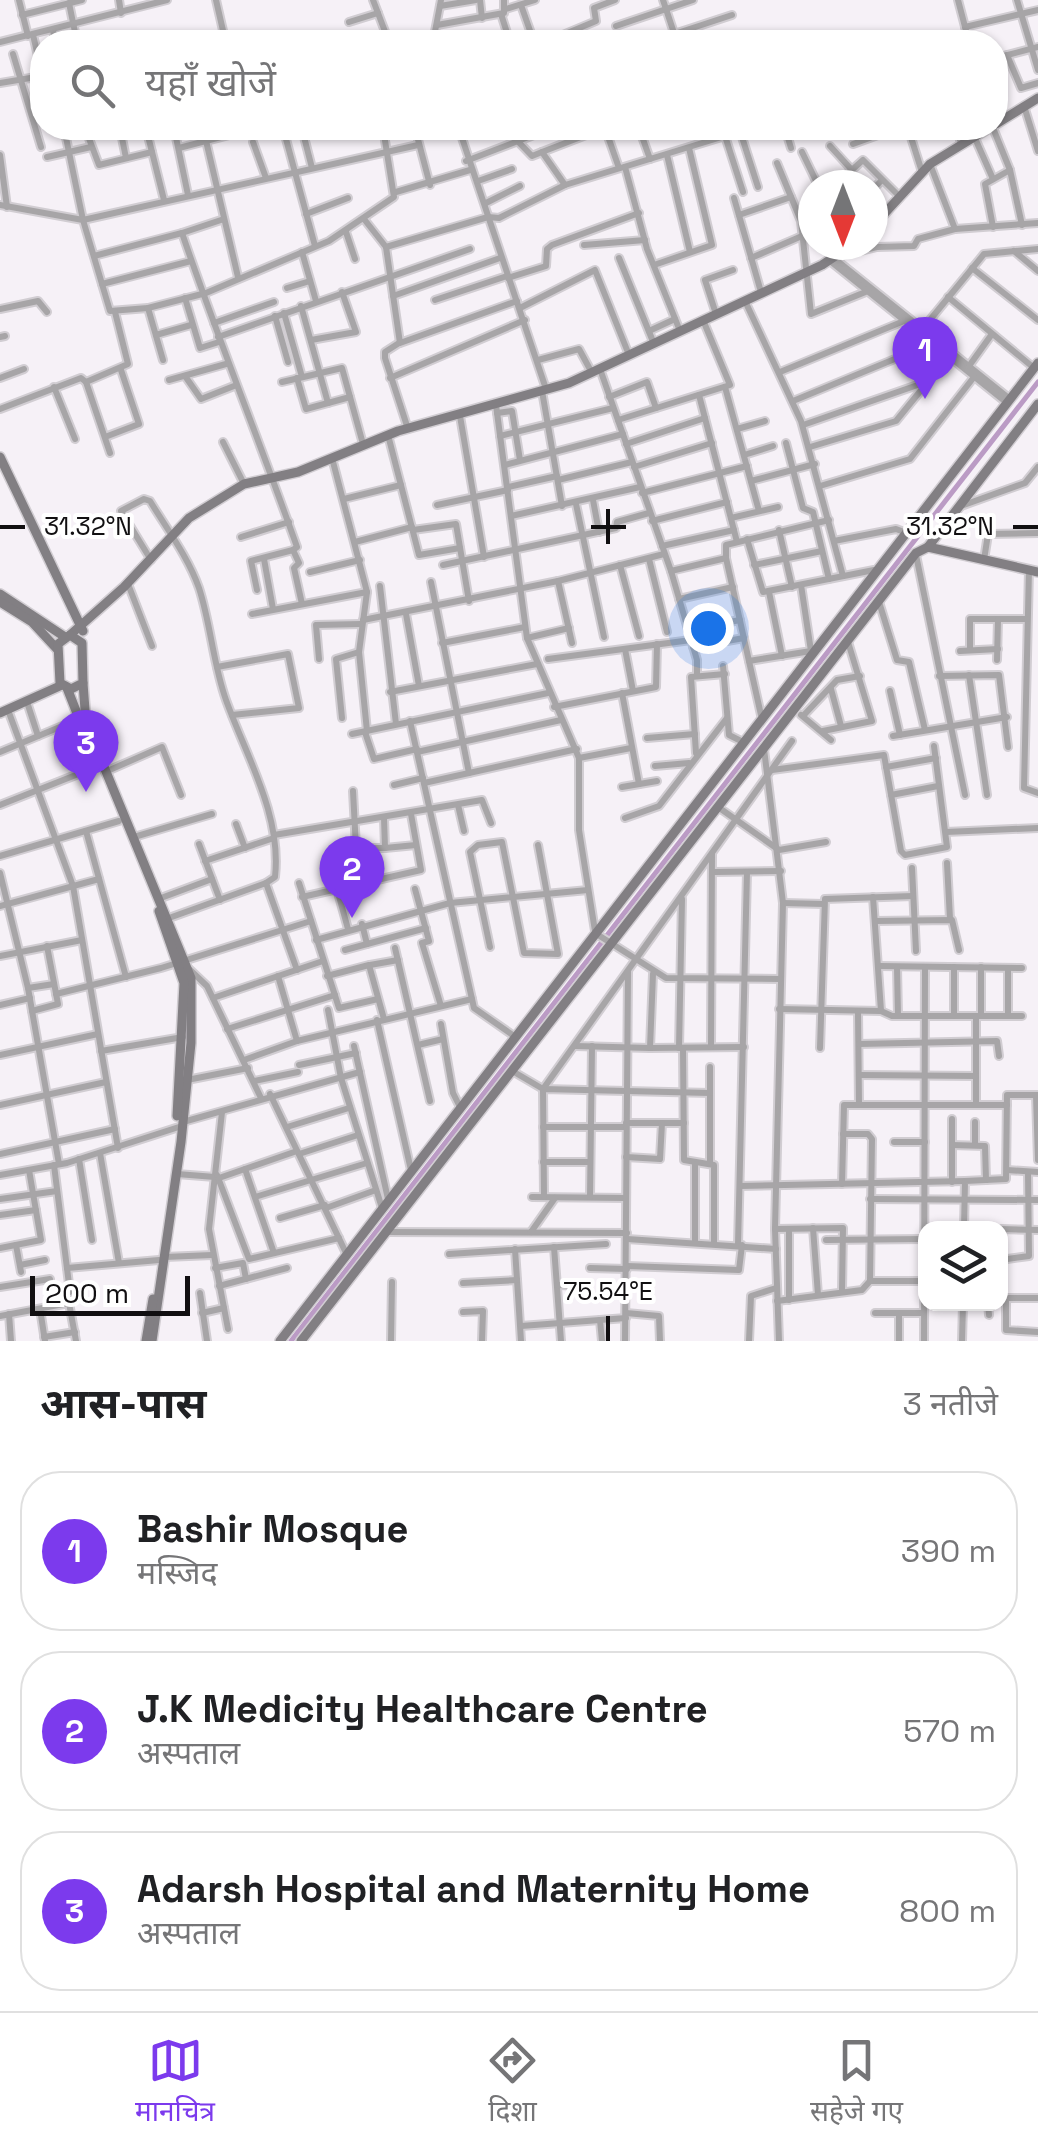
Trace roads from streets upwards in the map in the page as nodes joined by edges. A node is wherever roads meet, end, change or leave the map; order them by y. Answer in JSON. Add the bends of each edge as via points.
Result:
{"nodes":[{"id":1,"x":18,"y":0,"type":"edge"},
{"id":2,"x":82,"y":0,"type":"edge"},
{"id":3,"x":118,"y":0,"type":"edge"},
{"id":4,"x":167,"y":0,"type":"edge"},
{"id":5,"x":216,"y":0,"type":"edge"},
{"id":6,"x":373,"y":0,"type":"edge"},
{"id":7,"x":478,"y":0,"type":"edge"},
{"id":8,"x":614,"y":0,"type":"edge"},
{"id":9,"x":693,"y":0,"type":"edge"},
{"id":10,"x":958,"y":0,"type":"edge"},
{"id":11,"x":1018,"y":0,"type":"edge"},
{"id":12,"x":527,"y":2,"type":"edge"},
{"id":13,"x":440,"y":3,"type":"edge"},
{"id":14,"x":70,"y":4,"type":"junction"},
{"id":15,"x":664,"y":4,"type":"edge"},
{"id":16,"x":503,"y":8,"type":"edge"},
{"id":17,"x":1038,"y":10,"type":"edge"},
{"id":18,"x":378,"y":12,"type":"junction"},
{"id":19,"x":121,"y":13,"type":"junction"},
{"id":20,"x":1021,"y":14,"type":"junction"},
{"id":21,"x":22,"y":15,"type":"junction"},
{"id":22,"x":732,"y":16,"type":"dead end"},
{"id":23,"x":482,"y":18,"type":"junction"},
{"id":24,"x":349,"y":22,"type":"dead end"},
{"id":25,"x":437,"y":25,"type":"junction"},
{"id":26,"x":616,"y":26,"type":"dead end"},
{"id":27,"x":73,"y":27,"type":"junction"},
{"id":28,"x":965,"y":27,"type":"junction"},
{"id":29,"x":57,"y":30,"type":"edge"},
{"id":30,"x":74,"y":30,"type":"edge"},
{"id":31,"x":223,"y":30,"type":"edge"},
{"id":32,"x":385,"y":30,"type":"edge"},
{"id":33,"x":436,"y":30,"type":"edge"},
{"id":34,"x":532,"y":30,"type":"edge"},
{"id":35,"x":575,"y":30,"type":"edge"},
{"id":36,"x":673,"y":30,"type":"edge"},
{"id":37,"x":696,"y":30,"type":"edge"},
{"id":38,"x":966,"y":30,"type":"edge"},
{"id":39,"x":0,"y":32,"type":"edge"},
{"id":40,"x":30,"y":36,"type":"joint"},
{"id":41,"x":1,"y":42,"type":"edge"},
{"id":42,"x":1034,"y":48,"type":"edge"},
{"id":43,"x":13,"y":54,"type":"dead end"},
{"id":44,"x":1008,"y":55,"type":"edge"},
{"id":45,"x":1008,"y":57,"type":"edge"},
{"id":46,"x":1038,"y":70,"type":"edge"},
{"id":47,"x":30,"y":77,"type":"edge"},
{"id":48,"x":21,"y":80,"type":"junction"},
{"id":49,"x":0,"y":83,"type":"edge"},
{"id":50,"x":1038,"y":83,"type":"edge"},
{"id":51,"x":1038,"y":98,"type":"edge"},
{"id":52,"x":30,"y":102,"type":"edge"},
{"id":53,"x":1024,"y":106,"type":"junction"},
{"id":54,"x":1008,"y":116,"type":"edge"},
{"id":55,"x":40,"y":140,"type":"edge"},
{"id":56,"x":68,"y":140,"type":"edge"},
{"id":57,"x":89,"y":140,"type":"edge"},
{"id":58,"x":122,"y":140,"type":"edge"},
{"id":59,"x":149,"y":140,"type":"edge"},
{"id":60,"x":178,"y":140,"type":"edge"},
{"id":61,"x":210,"y":140,"type":"edge"},
{"id":62,"x":287,"y":140,"type":"edge"},
{"id":63,"x":304,"y":140,"type":"edge"},
{"id":64,"x":386,"y":140,"type":"edge"},
{"id":65,"x":417,"y":140,"type":"edge"},
{"id":66,"x":460,"y":140,"type":"edge"},
{"id":67,"x":517,"y":140,"type":"joint"},
{"id":68,"x":574,"y":140,"type":"edge"},
{"id":69,"x":610,"y":140,"type":"edge"},
{"id":70,"x":642,"y":140,"type":"edge"},
{"id":71,"x":712,"y":140,"type":"edge"},
{"id":72,"x":726,"y":140,"type":"edge"},
{"id":73,"x":743,"y":140,"type":"edge"},
{"id":74,"x":789,"y":140,"type":"edge"},
{"id":75,"x":864,"y":140,"type":"edge"},
{"id":76,"x":913,"y":140,"type":"edge"},
{"id":77,"x":960,"y":140,"type":"edge"},
{"id":78,"x":967,"y":140,"type":"edge"},
{"id":79,"x":976,"y":140,"type":"edge"},
{"id":80,"x":998,"y":140,"type":"edge"},
{"id":81,"x":206,"y":141,"type":"junction"},
{"id":82,"x":253,"y":142,"type":"dead end"},
{"id":83,"x":961,"y":143,"type":"junction"},
{"id":84,"x":853,"y":144,"type":"dead end"},
{"id":85,"x":418,"y":145,"type":"junction"},
{"id":86,"x":830,"y":146,"type":"dead end"},
{"id":87,"x":41,"y":147,"type":"dead end"},
{"id":88,"x":91,"y":147,"type":"junction"},
{"id":89,"x":180,"y":148,"type":"junction"},
{"id":90,"x":689,"y":148,"type":"junction"},
{"id":91,"x":791,"y":148,"type":"dead end"},
{"id":92,"x":388,"y":151,"type":"junction"},
{"id":93,"x":1038,"y":151,"type":"edge"},
{"id":94,"x":71,"y":152,"type":"junction"},
{"id":95,"x":152,"y":152,"type":"junction"},
{"id":96,"x":542,"y":152,"type":"junction"},
{"id":97,"x":802,"y":152,"type":"dead end"},
{"id":98,"x":667,"y":155,"type":"junction"},
{"id":99,"x":47,"y":157,"type":"dead end"},
{"id":100,"x":126,"y":158,"type":"junction"},
{"id":101,"x":0,"y":160,"type":"edge"},
{"id":102,"x":650,"y":160,"type":"junction"},
{"id":103,"x":466,"y":161,"type":"junction"},
{"id":104,"x":777,"y":162,"type":"dead end"},
{"id":105,"x":312,"y":168,"type":"junction"},
{"id":106,"x":622,"y":168,"type":"junction"},
{"id":107,"x":926,"y":168,"type":"junction"},
{"id":108,"x":851,"y":169,"type":"joint"},
{"id":109,"x":470,"y":170,"type":"junction"},
{"id":110,"x":512,"y":170,"type":"dead end"},
{"id":111,"x":811,"y":170,"type":"edge"},
{"id":112,"x":872,"y":170,"type":"edge"},
{"id":113,"x":1010,"y":170,"type":"junction"},
{"id":114,"x":294,"y":172,"type":"junction"},
{"id":115,"x":266,"y":178,"type":"junction"},
{"id":116,"x":993,"y":179,"type":"junction"},
{"id":117,"x":478,"y":181,"type":"junction"},
{"id":118,"x":430,"y":185,"type":"junction"},
{"id":119,"x":520,"y":186,"type":"dead end"},
{"id":120,"x":565,"y":186,"type":"junction"},
{"id":121,"x":888,"y":186,"type":"edge"},
{"id":122,"x":758,"y":187,"type":"dead end"},
{"id":123,"x":218,"y":188,"type":"junction"},
{"id":124,"x":396,"y":192,"type":"junction"},
{"id":125,"x":743,"y":192,"type":"dead end"},
{"id":126,"x":188,"y":195,"type":"junction"},
{"id":127,"x":791,"y":197,"type":"junction"},
{"id":128,"x":348,"y":198,"type":"dead end"},
{"id":129,"x":734,"y":198,"type":"dead end"},
{"id":130,"x":901,"y":198,"type":"junction"},
{"id":131,"x":164,"y":200,"type":"junction"},
{"id":132,"x":486,"y":202,"type":"junction"},
{"id":133,"x":4,"y":206,"type":"edge"},
{"id":134,"x":888,"y":211,"type":"edge"},
{"id":135,"x":638,"y":213,"type":"junction"},
{"id":136,"x":306,"y":214,"type":"junction"},
{"id":137,"x":739,"y":215,"type":"junction"},
{"id":138,"x":488,"y":217,"type":"junction"},
{"id":139,"x":224,"y":219,"type":"junction"},
{"id":140,"x":364,"y":219,"type":"junction"},
{"id":141,"x":83,"y":220,"type":"junction"},
{"id":142,"x":798,"y":222,"type":"edge"},
{"id":143,"x":1038,"y":223,"type":"edge"},
{"id":144,"x":1022,"y":225,"type":"junction"},
{"id":145,"x":993,"y":228,"type":"junction"},
{"id":146,"x":956,"y":230,"type":"junction"},
{"id":147,"x":346,"y":232,"type":"junction"},
{"id":148,"x":182,"y":233,"type":"junction"},
{"id":149,"x":798,"y":238,"type":"edge"},
{"id":150,"x":644,"y":240,"type":"junction"},
{"id":151,"x":315,"y":246,"type":"junction"},
{"id":152,"x":584,"y":246,"type":"dead end"},
{"id":153,"x":386,"y":247,"type":"junction"},
{"id":154,"x":888,"y":247,"type":"edge"},
{"id":155,"x":1038,"y":248,"type":"edge"},
{"id":156,"x":470,"y":249,"type":"dead end"},
{"id":157,"x":1013,"y":250,"type":"junction"},
{"id":158,"x":302,"y":252,"type":"junction"},
{"id":159,"x":690,"y":252,"type":"junction"},
{"id":160,"x":94,"y":256,"type":"junction"},
{"id":161,"x":500,"y":258,"type":"junction"},
{"id":162,"x":620,"y":258,"type":"dead end"},
{"id":163,"x":751,"y":258,"type":"junction"},
{"id":164,"x":355,"y":259,"type":"dead end"},
{"id":165,"x":446,"y":259,"type":"junction"},
{"id":166,"x":805,"y":260,"type":"edge"},
{"id":167,"x":830,"y":260,"type":"edge"},
{"id":168,"x":836,"y":260,"type":"edge"},
{"id":169,"x":836,"y":260,"type":"edge"},
{"id":170,"x":191,"y":261,"type":"junction"},
{"id":171,"x":654,"y":265,"type":"junction"},
{"id":172,"x":972,"y":268,"type":"junction"},
{"id":173,"x":733,"y":270,"type":"dead end"},
{"id":174,"x":1038,"y":270,"type":"edge"},
{"id":175,"x":806,"y":272,"type":"junction"},
{"id":176,"x":390,"y":276,"type":"junction"},
{"id":177,"x":451,"y":276,"type":"junction"},
{"id":178,"x":507,"y":277,"type":"junction"},
{"id":179,"x":238,"y":278,"type":"junction"},
{"id":180,"x":310,"y":281,"type":"junction"},
{"id":181,"x":102,"y":284,"type":"junction"},
{"id":182,"x":287,"y":288,"type":"dead end"},
{"id":183,"x":206,"y":292,"type":"junction"},
{"id":184,"x":342,"y":292,"type":"junction"},
{"id":185,"x":760,"y":292,"type":"junction"},
{"id":186,"x":868,"y":292,"type":"junction"},
{"id":187,"x":392,"y":296,"type":"junction"},
{"id":188,"x":185,"y":298,"type":"junction"},
{"id":189,"x":948,"y":298,"type":"junction"},
{"id":190,"x":316,"y":300,"type":"junction"},
{"id":191,"x":435,"y":300,"type":"dead end"},
{"id":192,"x":744,"y":300,"type":"junction"},
{"id":193,"x":274,"y":302,"type":"dead end"},
{"id":194,"x":518,"y":304,"type":"junction"},
{"id":195,"x":301,"y":306,"type":"junction"},
{"id":196,"x":148,"y":308,"type":"junction"},
{"id":197,"x":0,"y":309,"type":"edge"},
{"id":198,"x":47,"y":312,"type":"dead end"},
{"id":199,"x":115,"y":312,"type":"junction"},
{"id":200,"x":280,"y":314,"type":"junction"},
{"id":201,"x":716,"y":314,"type":"junction"},
{"id":202,"x":675,"y":319,"type":"junction"},
{"id":203,"x":906,"y":319,"type":"junction"},
{"id":204,"x":524,"y":320,"type":"junction"},
{"id":205,"x":703,"y":320,"type":"junction"},
{"id":206,"x":1038,"y":320,"type":"edge"},
{"id":207,"x":214,"y":323,"type":"junction"},
{"id":208,"x":192,"y":325,"type":"junction"},
{"id":209,"x":649,"y":331,"type":"junction"},
{"id":210,"x":921,"y":331,"type":"junction"},
{"id":211,"x":680,"y":332,"type":"junction"},
{"id":212,"x":992,"y":334,"type":"junction"},
{"id":213,"x":156,"y":335,"type":"junction"},
{"id":214,"x":218,"y":339,"type":"junction"},
{"id":215,"x":310,"y":340,"type":"junction"},
{"id":216,"x":934,"y":341,"type":"junction"},
{"id":217,"x":400,"y":343,"type":"junction"},
{"id":218,"x":654,"y":345,"type":"junction"},
{"id":219,"x":950,"y":355,"type":"junction"},
{"id":220,"x":630,"y":356,"type":"junction"},
{"id":221,"x":162,"y":360,"type":"dead end"},
{"id":222,"x":538,"y":360,"type":"junction"},
{"id":223,"x":288,"y":362,"type":"dead end"},
{"id":224,"x":226,"y":364,"type":"junction"},
{"id":225,"x":968,"y":366,"type":"junction"},
{"id":226,"x":1036,"y":366,"type":"edge"},
{"id":227,"x":24,"y":369,"type":"dead end"},
{"id":228,"x":121,"y":369,"type":"junction"},
{"id":229,"x":596,"y":371,"type":"junction"},
{"id":230,"x":320,"y":372,"type":"junction"},
{"id":231,"x":780,"y":372,"type":"junction"},
{"id":232,"x":185,"y":376,"type":"junction"},
{"id":233,"x":974,"y":377,"type":"junction"},
{"id":234,"x":0,"y":378,"type":"edge"},
{"id":235,"x":299,"y":378,"type":"junction"},
{"id":236,"x":390,"y":378,"type":"junction"},
{"id":237,"x":170,"y":380,"type":"dead end"},
{"id":238,"x":930,"y":380,"type":"junction"},
{"id":239,"x":86,"y":382,"type":"junction"},
{"id":240,"x":282,"y":382,"type":"dead end"},
{"id":241,"x":234,"y":386,"type":"junction"},
{"id":242,"x":54,"y":387,"type":"junction"},
{"id":243,"x":725,"y":387,"type":"junction"},
{"id":244,"x":544,"y":390,"type":"junction"},
{"id":245,"x":699,"y":394,"type":"junction"},
{"id":246,"x":350,"y":397,"type":"junction"},
{"id":247,"x":610,"y":397,"type":"junction"},
{"id":248,"x":793,"y":401,"type":"junction"},
{"id":249,"x":1008,"y":401,"type":"junction"},
{"id":250,"x":328,"y":403,"type":"junction"},
{"id":251,"x":1038,"y":404,"type":"edge"},
{"id":252,"x":0,"y":408,"type":"edge"},
{"id":253,"x":613,"y":408,"type":"junction"},
{"id":254,"x":656,"y":408,"type":"junction"},
{"id":255,"x":496,"y":409,"type":"junction"},
{"id":256,"x":460,"y":416,"type":"junction"},
{"id":257,"x":705,"y":418,"type":"junction"},
{"id":258,"x":618,"y":420,"type":"junction"},
{"id":259,"x":765,"y":421,"type":"dead end"},
{"id":260,"x":550,"y":425,"type":"junction"},
{"id":261,"x":803,"y":426,"type":"junction"},
{"id":262,"x":408,"y":428,"type":"junction"},
{"id":263,"x":736,"y":429,"type":"junction"},
{"id":264,"x":516,"y":432,"type":"junction"},
{"id":265,"x":622,"y":434,"type":"junction"},
{"id":266,"x":388,"y":435,"type":"junction"},
{"id":267,"x":500,"y":436,"type":"junction"},
{"id":268,"x":105,"y":437,"type":"junction"},
{"id":269,"x":76,"y":439,"type":"dead end"},
{"id":270,"x":223,"y":442,"type":"dead end"},
{"id":271,"x":712,"y":443,"type":"junction"},
{"id":272,"x":786,"y":443,"type":"dead end"},
{"id":273,"x":362,"y":444,"type":"junction"},
{"id":274,"x":626,"y":444,"type":"junction"},
{"id":275,"x":773,"y":446,"type":"dead end"},
{"id":276,"x":810,"y":447,"type":"junction"},
{"id":277,"x":554,"y":452,"type":"junction"},
{"id":278,"x":110,"y":453,"type":"dead end"},
{"id":279,"x":744,"y":455,"type":"junction"},
{"id":280,"x":0,"y":457,"type":"edge"},
{"id":281,"x":332,"y":457,"type":"junction"},
{"id":282,"x":520,"y":460,"type":"junction"},
{"id":283,"x":505,"y":464,"type":"junction"},
{"id":284,"x":633,"y":464,"type":"junction"},
{"id":285,"x":815,"y":464,"type":"junction"},
{"id":286,"x":747,"y":466,"type":"junction"},
{"id":287,"x":1038,"y":467,"type":"edge"},
{"id":288,"x":795,"y":470,"type":"junction"},
{"id":289,"x":720,"y":474,"type":"junction"},
{"id":290,"x":276,"y":477,"type":"junction"},
{"id":291,"x":558,"y":478,"type":"junction"},
{"id":292,"x":751,"y":481,"type":"junction"},
{"id":293,"x":244,"y":484,"type":"junction"},
{"id":294,"x":401,"y":484,"type":"junction"},
{"id":295,"x":820,"y":486,"type":"junction"},
{"id":296,"x":508,"y":489,"type":"junction"},
{"id":297,"x":641,"y":490,"type":"junction"},
{"id":298,"x":476,"y":496,"type":"junction"},
{"id":299,"x":343,"y":499,"type":"junction"},
{"id":300,"x":592,"y":500,"type":"junction"},
{"id":301,"x":727,"y":502,"type":"junction"},
{"id":302,"x":576,"y":504,"type":"junction"},
{"id":303,"x":437,"y":506,"type":"dead end"},
{"id":304,"x":562,"y":506,"type":"junction"},
{"id":305,"x":778,"y":506,"type":"dead end"},
{"id":306,"x":957,"y":507,"type":"junction"},
{"id":307,"x":759,"y":511,"type":"junction"},
{"id":308,"x":511,"y":516,"type":"junction"},
{"id":309,"x":650,"y":518,"type":"junction"},
{"id":310,"x":731,"y":518,"type":"junction"},
{"id":311,"x":829,"y":520,"type":"junction"},
{"id":312,"x":289,"y":522,"type":"junction"},
{"id":313,"x":815,"y":522,"type":"junction"},
{"id":314,"x":412,"y":528,"type":"junction"},
{"id":315,"x":734,"y":530,"type":"junction"},
{"id":316,"x":779,"y":530,"type":"junction"},
{"id":317,"x":600,"y":532,"type":"junction"},
{"id":318,"x":904,"y":532,"type":"junction"},
{"id":319,"x":1038,"y":533,"type":"edge"},
{"id":320,"x":583,"y":536,"type":"junction"},
{"id":321,"x":172,"y":538,"type":"junction"},
{"id":322,"x":241,"y":538,"type":"dead end"},
{"id":323,"x":747,"y":539,"type":"junction"},
{"id":324,"x":834,"y":541,"type":"junction"},
{"id":325,"x":355,"y":542,"type":"junction"},
{"id":326,"x":737,"y":542,"type":"junction"},
{"id":327,"x":460,"y":548,"type":"junction"},
{"id":328,"x":895,"y":548,"type":"junction"},
{"id":329,"x":928,"y":548,"type":"junction"},
{"id":330,"x":294,"y":550,"type":"junction"},
{"id":331,"x":515,"y":550,"type":"junction"},
{"id":332,"x":663,"y":550,"type":"junction"},
{"id":333,"x":822,"y":551,"type":"junction"},
{"id":334,"x":912,"y":556,"type":"junction"},
{"id":335,"x":484,"y":557,"type":"junction"},
{"id":336,"x":726,"y":558,"type":"junction"},
{"id":337,"x":264,"y":559,"type":"junction"},
{"id":338,"x":650,"y":559,"type":"junction"},
{"id":339,"x":786,"y":559,"type":"junction"},
{"id":340,"x":151,"y":560,"type":"junction"},
{"id":341,"x":360,"y":560,"type":"junction"},
{"id":342,"x":984,"y":560,"type":"junction"},
{"id":343,"x":462,"y":562,"type":"junction"},
{"id":344,"x":620,"y":564,"type":"junction"},
{"id":345,"x":443,"y":565,"type":"dead end"},
{"id":346,"x":754,"y":566,"type":"junction"},
{"id":347,"x":874,"y":570,"type":"junction"},
{"id":348,"x":1033,"y":570,"type":"edge"},
{"id":349,"x":671,"y":571,"type":"junction"},
{"id":350,"x":310,"y":572,"type":"dead end"},
{"id":351,"x":590,"y":573,"type":"junction"},
{"id":352,"x":843,"y":576,"type":"junction"},
{"id":353,"x":829,"y":579,"type":"junction"},
{"id":354,"x":558,"y":581,"type":"junction"},
{"id":355,"x":431,"y":582,"type":"dead end"},
{"id":356,"x":128,"y":584,"type":"junction"},
{"id":357,"x":380,"y":586,"type":"dead end"},
{"id":358,"x":796,"y":586,"type":"junction"},
{"id":359,"x":733,"y":587,"type":"junction"},
{"id":360,"x":257,"y":590,"type":"dead end"},
{"id":361,"x":519,"y":590,"type":"junction"},
{"id":362,"x":367,"y":592,"type":"junction"},
{"id":363,"x":769,"y":592,"type":"junction"},
{"id":364,"x":0,"y":598,"type":"edge"},
{"id":365,"x":679,"y":598,"type":"junction"},
{"id":366,"x":878,"y":598,"type":"junction"},
{"id":367,"x":469,"y":601,"type":"junction"},
{"id":368,"x":302,"y":604,"type":"junction"},
{"id":369,"x":436,"y":608,"type":"junction"},
{"id":370,"x":272,"y":609,"type":"junction"},
{"id":371,"x":252,"y":614,"type":"dead end"},
{"id":372,"x":406,"y":614,"type":"junction"},
{"id":373,"x":386,"y":617,"type":"junction"},
{"id":374,"x":998,"y":619,"type":"junction"},
{"id":375,"x":1027,"y":619,"type":"junction"},
{"id":376,"x":740,"y":620,"type":"junction"},
{"id":377,"x":362,"y":622,"type":"junction"},
{"id":378,"x":45,"y":624,"type":"junction"},
{"id":379,"x":525,"y":627,"type":"junction"},
{"id":380,"x":568,"y":628,"type":"junction"},
{"id":381,"x":688,"y":630,"type":"junction"},
{"id":382,"x":76,"y":632,"type":"junction"},
{"id":383,"x":667,"y":632,"type":"dead end"},
{"id":384,"x":604,"y":636,"type":"dead end"},
{"id":385,"x":638,"y":636,"type":"dead end"},
{"id":386,"x":527,"y":638,"type":"junction"},
{"id":387,"x":744,"y":638,"type":"junction"},
{"id":388,"x":847,"y":640,"type":"junction"},
{"id":389,"x":442,"y":643,"type":"junction"},
{"id":390,"x":572,"y":643,"type":"dead end"},
{"id":391,"x":657,"y":644,"type":"junction"},
{"id":392,"x":692,"y":644,"type":"junction"},
{"id":393,"x":152,"y":646,"type":"dead end"},
{"id":394,"x":625,"y":648,"type":"junction"},
{"id":395,"x":998,"y":649,"type":"junction"},
{"id":396,"x":970,"y":650,"type":"junction"},
{"id":397,"x":59,"y":651,"type":"junction"},
{"id":398,"x":811,"y":651,"type":"junction"},
{"id":399,"x":960,"y":651,"type":"dead end"},
{"id":400,"x":359,"y":652,"type":"junction"},
{"id":401,"x":834,"y":655,"type":"junction"},
{"id":402,"x":782,"y":656,"type":"junction"},
{"id":403,"x":548,"y":659,"type":"dead end"},
{"id":404,"x":319,"y":660,"type":"dead end"},
{"id":405,"x":997,"y":660,"type":"dead end"},
{"id":406,"x":749,"y":661,"type":"junction"},
{"id":407,"x":537,"y":664,"type":"junction"},
{"id":408,"x":217,"y":668,"type":"junction"},
{"id":409,"x":968,"y":674,"type":"junction"},
{"id":410,"x":697,"y":676,"type":"junction"},
{"id":411,"x":860,"y":676,"type":"junction"},
{"id":412,"x":939,"y":676,"type":"junction"},
{"id":413,"x":841,"y":678,"type":"junction"},
{"id":414,"x":449,"y":680,"type":"junction"},
{"id":415,"x":83,"y":682,"type":"junction"},
{"id":416,"x":64,"y":686,"type":"junction"},
{"id":417,"x":418,"y":686,"type":"junction"},
{"id":418,"x":831,"y":688,"type":"junction"},
{"id":419,"x":633,"y":691,"type":"junction"},
{"id":420,"x":890,"y":691,"type":"dead end"},
{"id":421,"x":390,"y":692,"type":"junction"},
{"id":422,"x":548,"y":693,"type":"junction"},
{"id":423,"x":622,"y":693,"type":"junction"},
{"id":424,"x":27,"y":702,"type":"junction"},
{"id":425,"x":554,"y":707,"type":"junction"},
{"id":426,"x":792,"y":709,"type":"junction"},
{"id":427,"x":4,"y":711,"type":"edge"},
{"id":428,"x":454,"y":712,"type":"junction"},
{"id":429,"x":1025,"y":714,"type":"junction"},
{"id":430,"x":232,"y":715,"type":"junction"},
{"id":431,"x":1038,"y":715,"type":"edge"},
{"id":432,"x":761,"y":716,"type":"junction"},
{"id":433,"x":803,"y":716,"type":"junction"},
{"id":434,"x":342,"y":718,"type":"dead end"},
{"id":435,"x":727,"y":718,"type":"junction"},
{"id":436,"x":1007,"y":718,"type":"junction"},
{"id":437,"x":80,"y":719,"type":"junction"},
{"id":438,"x":561,"y":720,"type":"junction"},
{"id":439,"x":410,"y":721,"type":"junction"},
{"id":440,"x":976,"y":721,"type":"junction"},
{"id":441,"x":396,"y":724,"type":"junction"},
{"id":442,"x":950,"y":725,"type":"junction"},
{"id":443,"x":841,"y":726,"type":"junction"},
{"id":444,"x":925,"y":730,"type":"junction"},
{"id":445,"x":366,"y":731,"type":"junction"},
{"id":446,"x":822,"y":731,"type":"junction"},
{"id":447,"x":352,"y":734,"type":"dead end"},
{"id":448,"x":695,"y":734,"type":"junction"},
{"id":449,"x":38,"y":736,"type":"junction"},
{"id":450,"x":647,"y":738,"type":"dead end"},
{"id":451,"x":830,"y":740,"type":"dead end"},
{"id":452,"x":741,"y":741,"type":"junction"},
{"id":453,"x":792,"y":741,"type":"dead end"},
{"id":454,"x":461,"y":742,"type":"junction"},
{"id":455,"x":20,"y":743,"type":"junction"},
{"id":456,"x":934,"y":746,"type":"dead end"},
{"id":457,"x":764,"y":747,"type":"junction"},
{"id":458,"x":1008,"y":747,"type":"dead end"},
{"id":459,"x":631,"y":748,"type":"junction"},
{"id":460,"x":417,"y":750,"type":"junction"},
{"id":461,"x":0,"y":752,"type":"edge"},
{"id":462,"x":578,"y":753,"type":"junction"},
{"id":463,"x":696,"y":755,"type":"junction"},
{"id":464,"x":936,"y":758,"type":"junction"},
{"id":465,"x":691,"y":763,"type":"junction"},
{"id":466,"x":655,"y":766,"type":"dead end"},
{"id":467,"x":886,"y":767,"type":"junction"},
{"id":468,"x":100,"y":770,"type":"junction"},
{"id":469,"x":1024,"y":770,"type":"junction"},
{"id":470,"x":1038,"y":770,"type":"edge"},
{"id":471,"x":770,"y":772,"type":"junction"},
{"id":472,"x":469,"y":773,"type":"junction"},
{"id":473,"x":423,"y":780,"type":"junction"},
{"id":474,"x":658,"y":781,"type":"dead end"},
{"id":475,"x":638,"y":784,"type":"junction"},
{"id":476,"x":394,"y":785,"type":"dead end"},
{"id":477,"x":622,"y":786,"type":"dead end"},
{"id":478,"x":938,"y":786,"type":"junction"},
{"id":479,"x":39,"y":788,"type":"junction"},
{"id":480,"x":353,"y":791,"type":"dead end"},
{"id":481,"x":1038,"y":793,"type":"edge"},
{"id":482,"x":891,"y":795,"type":"junction"},
{"id":483,"x":965,"y":795,"type":"dead end"},
{"id":484,"x":987,"y":795,"type":"dead end"},
{"id":485,"x":180,"y":796,"type":"dead end"},
{"id":486,"x":0,"y":805,"type":"edge"},
{"id":487,"x":458,"y":805,"type":"junction"},
{"id":488,"x":718,"y":806,"type":"junction"},
{"id":489,"x":431,"y":810,"type":"junction"},
{"id":490,"x":212,"y":814,"type":"dead end"},
{"id":491,"x":411,"y":814,"type":"junction"},
{"id":492,"x":384,"y":818,"type":"junction"},
{"id":493,"x":626,"y":818,"type":"dead end"},
{"id":494,"x":119,"y":820,"type":"junction"},
{"id":495,"x":736,"y":820,"type":"junction"},
{"id":496,"x":356,"y":821,"type":"junction"},
{"id":497,"x":491,"y":823,"type":"dead end"},
{"id":498,"x":236,"y":824,"type":"dead end"},
{"id":499,"x":1038,"y":828,"type":"edge"},
{"id":500,"x":86,"y":831,"type":"junction"},
{"id":501,"x":464,"y":831,"type":"dead end"},
{"id":502,"x":946,"y":832,"type":"junction"},
{"id":503,"x":134,"y":837,"type":"junction"},
{"id":504,"x":274,"y":837,"type":"junction"},
{"id":505,"x":57,"y":840,"type":"junction"},
{"id":506,"x":826,"y":842,"type":"dead end"},
{"id":507,"x":199,"y":844,"type":"dead end"},
{"id":508,"x":416,"y":845,"type":"junction"},
{"id":509,"x":538,"y":845,"type":"dead end"},
{"id":510,"x":245,"y":848,"type":"junction"},
{"id":511,"x":385,"y":848,"type":"junction"},
{"id":512,"x":780,"y":850,"type":"junction"},
{"id":513,"x":712,"y":853,"type":"junction"},
{"id":514,"x":0,"y":856,"type":"edge"},
{"id":515,"x":205,"y":862,"type":"junction"},
{"id":516,"x":947,"y":863,"type":"dead end"},
{"id":517,"x":912,"y":868,"type":"dead end"},
{"id":518,"x":781,"y":871,"type":"junction"},
{"id":519,"x":0,"y":872,"type":"edge"},
{"id":520,"x":715,"y":872,"type":"junction"},
{"id":521,"x":747,"y":872,"type":"junction"},
{"id":522,"x":99,"y":879,"type":"junction"},
{"id":523,"x":212,"y":879,"type":"junction"},
{"id":524,"x":266,"y":883,"type":"junction"},
{"id":525,"x":299,"y":883,"type":"dead end"},
{"id":526,"x":73,"y":886,"type":"junction"},
{"id":527,"x":336,"y":889,"type":"junction"},
{"id":528,"x":415,"y":889,"type":"dead end"},
{"id":529,"x":588,"y":890,"type":"junction"},
{"id":530,"x":550,"y":893,"type":"junction"},
{"id":531,"x":516,"y":896,"type":"junction"},
{"id":532,"x":913,"y":896,"type":"junction"},
{"id":533,"x":302,"y":897,"type":"junction"},
{"id":534,"x":873,"y":897,"type":"junction"},
{"id":535,"x":161,"y":898,"type":"junction"},
{"id":536,"x":682,"y":898,"type":"junction"},
{"id":537,"x":220,"y":900,"type":"junction"},
{"id":538,"x":481,"y":900,"type":"junction"},
{"id":539,"x":450,"y":903,"type":"junction"},
{"id":540,"x":783,"y":903,"type":"junction"},
{"id":541,"x":4,"y":904,"type":"edge"},
{"id":542,"x":824,"y":904,"type":"junction"},
{"id":543,"x":422,"y":909,"type":"junction"},
{"id":544,"x":169,"y":918,"type":"junction"},
{"id":545,"x":950,"y":919,"type":"junction"},
{"id":546,"x":914,"y":920,"type":"junction"},
{"id":547,"x":310,"y":921,"type":"junction"},
{"id":548,"x":875,"y":921,"type":"junction"},
{"id":549,"x":362,"y":924,"type":"junction"},
{"id":550,"x":426,"y":928,"type":"junction"},
{"id":551,"x":348,"y":929,"type":"junction"},
{"id":552,"x":283,"y":930,"type":"junction"},
{"id":553,"x":602,"y":938,"type":"junction"},
{"id":554,"x":83,"y":940,"type":"junction"},
{"id":555,"x":316,"y":940,"type":"junction"},
{"id":556,"x":367,"y":944,"type":"junction"},
{"id":557,"x":47,"y":946,"type":"junction"},
{"id":558,"x":490,"y":947,"type":"dead end"},
{"id":559,"x":395,"y":948,"type":"dead end"},
{"id":560,"x":345,"y":950,"type":"dead end"},
{"id":561,"x":959,"y":950,"type":"dead end"},
{"id":562,"x":916,"y":951,"type":"dead end"},
{"id":563,"x":20,"y":952,"type":"junction"},
{"id":564,"x":0,"y":956,"type":"edge"},
{"id":565,"x":398,"y":960,"type":"junction"},
{"id":566,"x":323,"y":962,"type":"junction"},
{"id":567,"x":634,"y":962,"type":"junction"},
{"id":568,"x":185,"y":964,"type":"junction"},
{"id":569,"x":370,"y":966,"type":"junction"},
{"id":570,"x":880,"y":966,"type":"junction"},
{"id":571,"x":897,"y":967,"type":"junction"},
{"id":572,"x":925,"y":967,"type":"junction"},
{"id":573,"x":954,"y":967,"type":"junction"},
{"id":574,"x":980,"y":968,"type":"junction"},
{"id":575,"x":1008,"y":968,"type":"junction"},
{"id":576,"x":1022,"y":968,"type":"dead end"},
{"id":577,"x":297,"y":970,"type":"junction"},
{"id":578,"x":628,"y":970,"type":"junction"},
{"id":579,"x":653,"y":974,"type":"junction"},
{"id":580,"x":278,"y":976,"type":"junction"},
{"id":581,"x":328,"y":976,"type":"junction"},
{"id":582,"x":126,"y":977,"type":"junction"},
{"id":583,"x":682,"y":979,"type":"junction"},
{"id":584,"x":712,"y":979,"type":"junction"},
{"id":585,"x":745,"y":980,"type":"junction"},
{"id":586,"x":780,"y":980,"type":"junction"},
{"id":587,"x":54,"y":984,"type":"junction"},
{"id":588,"x":90,"y":986,"type":"junction"},
{"id":589,"x":28,"y":988,"type":"junction"},
{"id":590,"x":56,"y":994,"type":"junction"},
{"id":591,"x":335,"y":995,"type":"junction"},
{"id":592,"x":30,"y":998,"type":"junction"},
{"id":593,"x":213,"y":998,"type":"junction"},
{"id":594,"x":378,"y":998,"type":"junction"},
{"id":595,"x":472,"y":998,"type":"junction"},
{"id":596,"x":0,"y":1005,"type":"edge"},
{"id":597,"x":441,"y":1006,"type":"junction"},
{"id":598,"x":779,"y":1009,"type":"junction"},
{"id":599,"x":288,"y":1010,"type":"junction"},
{"id":600,"x":328,"y":1010,"type":"dead end"},
{"id":601,"x":32,"y":1011,"type":"junction"},
{"id":602,"x":821,"y":1011,"type":"junction"},
{"id":603,"x":881,"y":1011,"type":"junction"},
{"id":604,"x":858,"y":1012,"type":"junction"},
{"id":605,"x":411,"y":1013,"type":"junction"},
{"id":606,"x":898,"y":1016,"type":"junction"},
{"id":607,"x":926,"y":1016,"type":"junction"},
{"id":608,"x":954,"y":1016,"type":"junction"},
{"id":609,"x":978,"y":1016,"type":"junction"},
{"id":610,"x":1008,"y":1016,"type":"junction"},
{"id":611,"x":1022,"y":1016,"type":"dead end"},
{"id":612,"x":381,"y":1020,"type":"junction"},
{"id":613,"x":441,"y":1024,"type":"dead end"},
{"id":614,"x":227,"y":1029,"type":"junction"},
{"id":615,"x":333,"y":1032,"type":"junction"},
{"id":616,"x":98,"y":1034,"type":"junction"},
{"id":617,"x":514,"y":1036,"type":"junction"},
{"id":618,"x":184,"y":1037,"type":"junction"},
{"id":619,"x":443,"y":1039,"type":"junction"},
{"id":620,"x":298,"y":1041,"type":"junction"},
{"id":621,"x":976,"y":1043,"type":"junction"},
{"id":622,"x":859,"y":1044,"type":"junction"},
{"id":623,"x":926,"y":1044,"type":"junction"},
{"id":624,"x":38,"y":1046,"type":"junction"},
{"id":625,"x":418,"y":1046,"type":"junction"},
{"id":626,"x":575,"y":1046,"type":"junction"},
{"id":627,"x":592,"y":1046,"type":"junction"},
{"id":628,"x":627,"y":1047,"type":"junction"},
{"id":629,"x":744,"y":1047,"type":"junction"},
{"id":630,"x":650,"y":1048,"type":"junction"},
{"id":631,"x":681,"y":1048,"type":"junction"},
{"id":632,"x":711,"y":1048,"type":"junction"},
{"id":633,"x":820,"y":1048,"type":"dead end"},
{"id":634,"x":101,"y":1052,"type":"junction"},
{"id":635,"x":0,"y":1055,"type":"edge"},
{"id":636,"x":336,"y":1055,"type":"junction"},
{"id":637,"x":1000,"y":1056,"type":"dead end"},
{"id":638,"x":244,"y":1060,"type":"junction"},
{"id":639,"x":710,"y":1067,"type":"dead end"},
{"id":640,"x":248,"y":1068,"type":"junction"},
{"id":641,"x":360,"y":1072,"type":"junction"},
{"id":642,"x":514,"y":1072,"type":"junction"},
{"id":643,"x":859,"y":1075,"type":"junction"},
{"id":644,"x":925,"y":1076,"type":"junction"},
{"id":645,"x":976,"y":1076,"type":"junction"},
{"id":646,"x":341,"y":1078,"type":"junction"},
{"id":647,"x":187,"y":1080,"type":"junction"},
{"id":648,"x":254,"y":1081,"type":"junction"},
{"id":649,"x":107,"y":1082,"type":"junction"},
{"id":650,"x":544,"y":1089,"type":"junction"},
{"id":651,"x":591,"y":1090,"type":"junction"},
{"id":652,"x":627,"y":1091,"type":"junction"},
{"id":653,"x":685,"y":1091,"type":"junction"},
{"id":654,"x":710,"y":1093,"type":"junction"},
{"id":655,"x":270,"y":1094,"type":"junction"},
{"id":656,"x":46,"y":1095,"type":"junction"},
{"id":657,"x":1037,"y":1095,"type":"edge"},
{"id":658,"x":261,"y":1098,"type":"junction"},
{"id":659,"x":430,"y":1102,"type":"dead end"},
{"id":660,"x":0,"y":1105,"type":"edge"},
{"id":661,"x":859,"y":1105,"type":"junction"},
{"id":662,"x":976,"y":1105,"type":"junction"},
{"id":663,"x":1007,"y":1105,"type":"junction"},
{"id":664,"x":925,"y":1106,"type":"junction"},
{"id":665,"x":349,"y":1108,"type":"junction"},
{"id":666,"x":460,"y":1108,"type":"junction"},
{"id":667,"x":222,"y":1112,"type":"junction"},
{"id":668,"x":952,"y":1119,"type":"dead end"},
{"id":669,"x":975,"y":1122,"type":"dead end"},
{"id":670,"x":662,"y":1123,"type":"junction"},
{"id":671,"x":684,"y":1123,"type":"junction"},
{"id":672,"x":626,"y":1125,"type":"junction"},
{"id":673,"x":180,"y":1126,"type":"junction"},
{"id":674,"x":543,"y":1127,"type":"junction"},
{"id":675,"x":590,"y":1127,"type":"junction"},
{"id":676,"x":287,"y":1128,"type":"junction"},
{"id":677,"x":115,"y":1130,"type":"junction"},
{"id":678,"x":843,"y":1134,"type":"junction"},
{"id":679,"x":358,"y":1135,"type":"junction"},
{"id":680,"x":55,"y":1142,"type":"junction"},
{"id":681,"x":894,"y":1142,"type":"dead end"},
{"id":682,"x":924,"y":1142,"type":"junction"},
{"id":683,"x":975,"y":1144,"type":"junction"},
{"id":684,"x":952,"y":1145,"type":"junction"},
{"id":685,"x":118,"y":1148,"type":"junction"},
{"id":686,"x":298,"y":1152,"type":"junction"},
{"id":687,"x":100,"y":1153,"type":"junction"},
{"id":688,"x":0,"y":1154,"type":"edge"},
{"id":689,"x":626,"y":1158,"type":"junction"},
{"id":690,"x":79,"y":1159,"type":"junction"},
{"id":691,"x":1038,"y":1160,"type":"edge"},
{"id":692,"x":543,"y":1162,"type":"junction"},
{"id":693,"x":590,"y":1162,"type":"junction"},
{"id":694,"x":367,"y":1163,"type":"junction"},
{"id":695,"x":710,"y":1163,"type":"junction"},
{"id":696,"x":695,"y":1164,"type":"junction"},
{"id":697,"x":56,"y":1165,"type":"junction"},
{"id":698,"x":245,"y":1168,"type":"junction"},
{"id":699,"x":29,"y":1170,"type":"junction"},
{"id":700,"x":412,"y":1170,"type":"junction"},
{"id":701,"x":1007,"y":1170,"type":"junction"},
{"id":702,"x":1028,"y":1172,"type":"junction"},
{"id":703,"x":1038,"y":1172,"type":"edge"},
{"id":704,"x":176,"y":1174,"type":"junction"},
{"id":705,"x":0,"y":1175,"type":"edge"},
{"id":706,"x":216,"y":1175,"type":"junction"},
{"id":707,"x":312,"y":1180,"type":"junction"},
{"id":708,"x":986,"y":1180,"type":"junction"},
{"id":709,"x":965,"y":1181,"type":"junction"},
{"id":710,"x":924,"y":1182,"type":"junction"},
{"id":711,"x":952,"y":1182,"type":"junction"},
{"id":712,"x":871,"y":1183,"type":"junction"},
{"id":713,"x":776,"y":1184,"type":"junction"},
{"id":714,"x":842,"y":1184,"type":"junction"},
{"id":715,"x":740,"y":1186,"type":"junction"},
{"id":716,"x":376,"y":1190,"type":"junction"},
{"id":717,"x":58,"y":1191,"type":"junction"},
{"id":718,"x":33,"y":1195,"type":"junction"},
{"id":719,"x":255,"y":1197,"type":"junction"},
{"id":720,"x":532,"y":1197,"type":"dead end"},
{"id":721,"x":544,"y":1197,"type":"junction"},
{"id":722,"x":556,"y":1197,"type":"junction"},
{"id":723,"x":590,"y":1197,"type":"junction"},
{"id":724,"x":626,"y":1198,"type":"junction"},
{"id":725,"x":0,"y":1199,"type":"edge"},
{"id":726,"x":870,"y":1199,"type":"junction"},
{"id":727,"x":924,"y":1199,"type":"junction"},
{"id":728,"x":964,"y":1199,"type":"junction"},
{"id":729,"x":1028,"y":1200,"type":"junction"},
{"id":730,"x":1038,"y":1200,"type":"edge"},
{"id":731,"x":385,"y":1204,"type":"junction"},
{"id":732,"x":326,"y":1206,"type":"junction"},
{"id":733,"x":36,"y":1210,"type":"junction"},
{"id":734,"x":0,"y":1214,"type":"edge"},
{"id":735,"x":280,"y":1218,"type":"dead end"},
{"id":736,"x":924,"y":1221,"type":"edge"},
{"id":737,"x":964,"y":1221,"type":"edge"},
{"id":738,"x":813,"y":1228,"type":"junction"},
{"id":739,"x":789,"y":1229,"type":"junction"},
{"id":740,"x":1008,"y":1229,"type":"edge"},
{"id":741,"x":775,"y":1230,"type":"junction"},
{"id":742,"x":1028,"y":1230,"type":"junction"},
{"id":743,"x":1038,"y":1230,"type":"edge"},
{"id":744,"x":388,"y":1232,"type":"junction"},
{"id":745,"x":530,"y":1233,"type":"junction"},
{"id":746,"x":627,"y":1236,"type":"junction"},
{"id":747,"x":339,"y":1238,"type":"junction"},
{"id":748,"x":843,"y":1239,"type":"junction"},
{"id":749,"x":870,"y":1239,"type":"junction"},
{"id":750,"x":92,"y":1240,"type":"dead end"},
{"id":751,"x":826,"y":1240,"type":"dead end"},
{"id":752,"x":918,"y":1240,"type":"edge"},
{"id":753,"x":695,"y":1243,"type":"junction"},
{"id":754,"x":714,"y":1243,"type":"junction"},
{"id":755,"x":606,"y":1244,"type":"dead end"},
{"id":756,"x":16,"y":1245,"type":"junction"},
{"id":757,"x":740,"y":1245,"type":"junction"},
{"id":758,"x":554,"y":1246,"type":"junction"},
{"id":759,"x":0,"y":1248,"type":"edge"},
{"id":760,"x":776,"y":1248,"type":"junction"},
{"id":761,"x":515,"y":1249,"type":"junction"},
{"id":762,"x":274,"y":1253,"type":"junction"},
{"id":763,"x":346,"y":1254,"type":"junction"},
{"id":764,"x":449,"y":1254,"type":"dead end"},
{"id":765,"x":212,"y":1255,"type":"junction"},
{"id":766,"x":162,"y":1258,"type":"junction"},
{"id":767,"x":1008,"y":1259,"type":"edge"},
{"id":768,"x":45,"y":1260,"type":"dead end"},
{"id":769,"x":120,"y":1264,"type":"junction"},
{"id":770,"x":67,"y":1268,"type":"junction"},
{"id":771,"x":215,"y":1268,"type":"junction"},
{"id":772,"x":288,"y":1268,"type":"dead end"},
{"id":773,"x":590,"y":1268,"type":"dead end"},
{"id":774,"x":627,"y":1268,"type":"junction"},
{"id":775,"x":50,"y":1279,"type":"dead end"},
{"id":776,"x":246,"y":1279,"type":"junction"},
{"id":777,"x":517,"y":1280,"type":"junction"},
{"id":778,"x":870,"y":1281,"type":"junction"},
{"id":779,"x":918,"y":1281,"type":"edge"},
{"id":780,"x":392,"y":1282,"type":"dead end"},
{"id":781,"x":463,"y":1283,"type":"dead end"},
{"id":782,"x":557,"y":1285,"type":"junction"},
{"id":783,"x":219,"y":1286,"type":"junction"},
{"id":784,"x":588,"y":1286,"type":"dead end"},
{"id":785,"x":0,"y":1287,"type":"edge"},
{"id":786,"x":776,"y":1288,"type":"junction"},
{"id":787,"x":842,"y":1291,"type":"junction"},
{"id":788,"x":70,"y":1292,"type":"dead end"},
{"id":789,"x":200,"y":1293,"type":"dead end"},
{"id":790,"x":818,"y":1295,"type":"junction"},
{"id":791,"x":1008,"y":1298,"type":"edge"},
{"id":792,"x":1038,"y":1298,"type":"edge"},
{"id":793,"x":789,"y":1300,"type":"junction"},
{"id":794,"x":776,"y":1301,"type":"junction"},
{"id":795,"x":40,"y":1308,"type":"junction"},
{"id":796,"x":224,"y":1308,"type":"junction"},
{"id":797,"x":963,"y":1311,"type":"edge"},
{"id":798,"x":988,"y":1311,"type":"edge"},
{"id":799,"x":1004,"y":1311,"type":"edge"},
{"id":800,"x":462,"y":1312,"type":"dead end"},
{"id":801,"x":202,"y":1313,"type":"junction"},
{"id":802,"x":875,"y":1313,"type":"dead end"},
{"id":803,"x":899,"y":1313,"type":"junction"},
{"id":804,"x":924,"y":1313,"type":"joint"},
{"id":805,"x":4,"y":1315,"type":"edge"},
{"id":806,"x":626,"y":1316,"type":"junction"},
{"id":807,"x":988,"y":1316,"type":"dead end"},
{"id":808,"x":600,"y":1320,"type":"junction"},
{"id":809,"x":560,"y":1323,"type":"junction"},
{"id":810,"x":520,"y":1326,"type":"junction"},
{"id":811,"x":228,"y":1329,"type":"dead end"},
{"id":812,"x":75,"y":1332,"type":"junction"},
{"id":813,"x":1038,"y":1332,"type":"edge"},
{"id":814,"x":44,"y":1339,"type":"edge"},
{"id":815,"x":11,"y":1341,"type":"edge"},
{"id":816,"x":76,"y":1341,"type":"edge"},
{"id":817,"x":149,"y":1341,"type":"edge"},
{"id":818,"x":206,"y":1341,"type":"edge"},
{"id":819,"x":280,"y":1341,"type":"edge"},
{"id":820,"x":301,"y":1341,"type":"edge"},
{"id":821,"x":391,"y":1341,"type":"edge"},
{"id":822,"x":482,"y":1341,"type":"edge"},
{"id":823,"x":521,"y":1341,"type":"edge"},
{"id":824,"x":561,"y":1341,"type":"edge"},
{"id":825,"x":602,"y":1341,"type":"edge"},
{"id":826,"x":625,"y":1341,"type":"edge"},
{"id":827,"x":660,"y":1341,"type":"edge"},
{"id":828,"x":749,"y":1341,"type":"edge"},
{"id":829,"x":779,"y":1341,"type":"edge"},
{"id":830,"x":899,"y":1341,"type":"edge"},
{"id":831,"x":924,"y":1341,"type":"edge"},
{"id":832,"x":962,"y":1341,"type":"edge"}],
"edges":[{"from":1,"to":21,"type":"street"},
{"from":2,"to":14,"type":"street"},
{"from":3,"to":19,"type":"street"},
{"from":4,"to":19,"type":"street"},
{"from":5,"to":31,"type":"street"},
{"from":6,"to":18,"type":"street"},
{"from":7,"to":13,"type":"street"},
{"from":7,"to":23,"type":"street"},
{"from":8,"to":35,"type":"street","via":[[594,8],[596,21]]},
{"from":9,"to":15,"type":"street"},
{"from":10,"to":28,"type":"street"},
{"from":11,"to":20,"type":"street"},
{"from":12,"to":16,"type":"street"},
{"from":12,"to":34,"type":"street"},
{"from":13,"to":25,"type":"street"},
{"from":14,"to":21,"type":"street"},
{"from":14,"to":27,"type":"street"},
{"from":15,"to":26,"type":"street"},
{"from":15,"to":36,"type":"street"},
{"from":16,"to":23,"type":"street"},
{"from":17,"to":20,"type":"street"},
{"from":18,"to":24,"type":"street"},
{"from":18,"to":32,"type":"street"},
{"from":19,"to":27,"type":"street"},
{"from":20,"to":28,"type":"street"},
{"from":20,"to":42,"type":"street"},
{"from":21,"to":40,"type":"street"},
{"from":22,"to":37,"type":"street"},
{"from":23,"to":25,"type":"street"},
{"from":25,"to":33,"type":"street"},
{"from":27,"to":29,"type":"street"},
{"from":27,"to":30,"type":"street"},
{"from":28,"to":38,"type":"street"},
{"from":39,"to":41,"type":"street"},
{"from":40,"to":41,"type":"street"},
{"from":42,"to":44,"type":"street"},
{"from":42,"to":46,"type":"street"},
{"from":43,"to":48,"type":"street"},
{"from":45,"to":50,"type":"street","via":[[1021,88]]},
{"from":47,"to":48,"type":"street"},
{"from":48,"to":49,"type":"street"},
{"from":48,"to":52,"type":"street"},
{"from":51,"to":53,"type":"street"},
{"from":53,"to":54,"type":"street"},
{"from":53,"to":93,"type":"street"},
{"from":55,"to":87,"type":"street"},
{"from":56,"to":94,"type":"street"},
{"from":57,"to":88,"type":"street"},
{"from":58,"to":100,"type":"street"},
{"from":59,"to":95,"type":"street"},
{"from":60,"to":89,"type":"street"},
{"from":61,"to":81,"type":"street"},
{"from":62,"to":114,"type":"street"},
{"from":63,"to":105,"type":"street"},
{"from":64,"to":92,"type":"street"},
{"from":65,"to":85,"type":"street"},
{"from":66,"to":103,"type":"street"},
{"from":67,"to":96,"type":"street","via":[[532,156]]},
{"from":67,"to":103,"type":"street"},
{"from":68,"to":96,"type":"street"},
{"from":69,"to":106,"type":"street"},
{"from":70,"to":102,"type":"street"},
{"from":71,"to":90,"type":"street"},
{"from":72,"to":125,"type":"street"},
{"from":73,"to":122,"type":"street"},
{"from":74,"to":91,"type":"street"},
{"from":75,"to":84,"type":"street"},
{"from":76,"to":107,"type":"street"},
{"from":77,"to":83,"type":"street"},
{"from":78,"to":83,"type":"street"},
{"from":79,"to":116,"type":"street"},
{"from":80,"to":113,"type":"street"},
{"from":81,"to":89,"type":"street"},
{"from":81,"to":123,"type":"street"},
{"from":82,"to":115,"type":"street"},
{"from":83,"to":107,"type":"street"},
{"from":85,"to":92,"type":"street"},
{"from":85,"to":118,"type":"street"},
{"from":86,"to":108,"type":"street"},
{"from":88,"to":94,"type":"street"},
{"from":88,"to":100,"type":"street","via":[[99,164]]},
{"from":89,"to":126,"type":"street"},
{"from":90,"to":98,"type":"street"},
{"from":90,"to":159,"type":"street","via":[[712,245]]},
{"from":92,"to":105,"type":"street"},
{"from":92,"to":124,"type":"street"},
{"from":94,"to":99,"type":"street"},
{"from":94,"to":141,"type":"street"},
{"from":95,"to":100,"type":"street"},
{"from":95,"to":131,"type":"street"},
{"from":96,"to":120,"type":"street"},
{"from":97,"to":111,"type":"street"},
{"from":98,"to":102,"type":"street"},
{"from":98,"to":159,"type":"street"},
{"from":101,"to":133,"type":"street"},
{"from":102,"to":106,"type":"street"},
{"from":103,"to":109,"type":"street"},
{"from":104,"to":127,"type":"street"},
{"from":105,"to":114,"type":"street"},
{"from":106,"to":120,"type":"street"},
{"from":106,"to":135,"type":"street"},
{"from":107,"to":130,"type":"street"},
{"from":107,"to":146,"type":"street"},
{"from":108,"to":112,"type":"street","via":[[862,160]]},
{"from":109,"to":117,"type":"street"},
{"from":109,"to":118,"type":"street"},
{"from":110,"to":117,"type":"street"},
{"from":113,"to":116,"type":"street"},
{"from":113,"to":144,"type":"street"},
{"from":114,"to":115,"type":"street"},
{"from":114,"to":136,"type":"street"},
{"from":115,"to":123,"type":"street"},
{"from":116,"to":145,"type":"street","via":[[985,185]]},
{"from":117,"to":132,"type":"street"},
{"from":118,"to":124,"type":"street"},
{"from":119,"to":132,"type":"street"},
{"from":120,"to":138,"type":"street","via":[[500,218]]},
{"from":121,"to":130,"type":"street"},
{"from":123,"to":126,"type":"street"},
{"from":123,"to":139,"type":"street"},
{"from":124,"to":140,"type":"street"},
{"from":126,"to":131,"type":"street"},
{"from":127,"to":137,"type":"street"},
{"from":127,"to":142,"type":"street"},
{"from":128,"to":136,"type":"street"},
{"from":129,"to":137,"type":"street"},
{"from":130,"to":134,"type":"street"},
{"from":131,"to":141,"type":"street"},
{"from":132,"to":138,"type":"street"},
{"from":133,"to":141,"type":"street"},
{"from":135,"to":150,"type":"street"},
{"from":135,"to":178,"type":"street","via":[[552,245],[546,266]]},
{"from":136,"to":151,"type":"street"},
{"from":137,"to":163,"type":"street"},
{"from":138,"to":153,"type":"street"},
{"from":138,"to":161,"type":"street"},
{"from":139,"to":148,"type":"street"},
{"from":139,"to":179,"type":"street"},
{"from":140,"to":147,"type":"street"},
{"from":140,"to":153,"type":"street"},
{"from":141,"to":160,"type":"street"},
{"from":143,"to":144,"type":"street"},
{"from":144,"to":145,"type":"street"},
{"from":145,"to":146,"type":"street"},
{"from":146,"to":154,"type":"street","via":[[918,239],[914,246]]},
{"from":147,"to":151,"type":"street"},
{"from":147,"to":164,"type":"street"},
{"from":148,"to":160,"type":"street"},
{"from":148,"to":170,"type":"street"},
{"from":149,"to":163,"type":"street"},
{"from":150,"to":152,"type":"street"},
{"from":150,"to":171,"type":"street"},
{"from":151,"to":158,"type":"street"},
{"from":153,"to":176,"type":"street"},
{"from":155,"to":157,"type":"street"},
{"from":156,"to":165,"type":"street"},
{"from":157,"to":172,"type":"street","via":[[986,253]]},
{"from":157,"to":174,"type":"street"},
{"from":158,"to":179,"type":"street"},
{"from":158,"to":180,"type":"street"},
{"from":159,"to":171,"type":"street"},
{"from":160,"to":181,"type":"street"},
{"from":161,"to":177,"type":"street"},
{"from":161,"to":178,"type":"street"},
{"from":162,"to":209,"type":"street"},
{"from":163,"to":185,"type":"street"},
{"from":165,"to":176,"type":"street"},
{"from":165,"to":177,"type":"street"},
{"from":166,"to":175,"type":"street"},
{"from":167,"to":175,"type":"street"},
{"from":168,"to":186,"type":"street"},
{"from":169,"to":203,"type":"street"},
{"from":170,"to":181,"type":"street"},
{"from":170,"to":183,"type":"street"},
{"from":171,"to":202,"type":"street"},
{"from":172,"to":189,"type":"street"},
{"from":172,"to":206,"type":"street"},
{"from":173,"to":201,"type":"street","via":[[705,280]]},
{"from":175,"to":185,"type":"street"},
{"from":175,"to":186,"type":"street","via":[[812,315]]},
{"from":176,"to":184,"type":"street"},
{"from":176,"to":187,"type":"street"},
{"from":177,"to":187,"type":"street"},
{"from":178,"to":191,"type":"street"},
{"from":178,"to":194,"type":"street"},
{"from":179,"to":183,"type":"street"},
{"from":180,"to":182,"type":"street"},
{"from":180,"to":190,"type":"street"},
{"from":181,"to":199,"type":"street"},
{"from":183,"to":188,"type":"street"},
{"from":183,"to":207,"type":"street"},
{"from":184,"to":190,"type":"street"},
{"from":184,"to":215,"type":"street","via":[[356,332]]},
{"from":185,"to":192,"type":"street"},
{"from":186,"to":203,"type":"street"},
{"from":187,"to":217,"type":"street"},
{"from":188,"to":196,"type":"street"},
{"from":188,"to":208,"type":"street"},
{"from":189,"to":210,"type":"street"},
{"from":189,"to":212,"type":"street"},
{"from":190,"to":195,"type":"street"},
{"from":192,"to":201,"type":"street"},
{"from":192,"to":231,"type":"street"},
{"from":193,"to":207,"type":"street"},
{"from":194,"to":204,"type":"street"},
{"from":194,"to":217,"type":"street"},
{"from":194,"to":220,"type":"street","via":[[595,270]]},
{"from":195,"to":200,"type":"street"},
{"from":195,"to":215,"type":"street"},
{"from":196,"to":199,"type":"street"},
{"from":196,"to":213,"type":"street"},
{"from":197,"to":198,"type":"street","via":[[38,301]]},
{"from":199,"to":228,"type":"street","via":[[128,362]]},
{"from":200,"to":214,"type":"street"},
{"from":200,"to":223,"type":"street"},
{"from":200,"to":235,"type":"street"},
{"from":201,"to":205,"type":"street"},
{"from":202,"to":209,"type":"street"},
{"from":202,"to":211,"type":"street"},
{"from":203,"to":210,"type":"street"},
{"from":203,"to":231,"type":"street"},
{"from":204,"to":222,"type":"street"},
{"from":204,"to":236,"type":"street"},
{"from":205,"to":211,"type":"street"},
{"from":205,"to":243,"type":"street","via":[[730,385]]},
{"from":207,"to":214,"type":"street"},
{"from":208,"to":213,"type":"street"},
{"from":208,"to":214,"type":"street","via":[[200,348]]},
{"from":209,"to":218,"type":"street"},
{"from":210,"to":216,"type":"street"},
{"from":211,"to":218,"type":"street"},
{"from":212,"to":225,"type":"street"},
{"from":212,"to":226,"type":"street"},
{"from":213,"to":221,"type":"street"},
{"from":214,"to":224,"type":"street"},
{"from":215,"to":230,"type":"street"},
{"from":216,"to":219,"type":"street"},
{"from":216,"to":248,"type":"street"},
{"from":217,"to":236,"type":"street","via":[[386,352]]},
{"from":218,"to":220,"type":"street"},
{"from":219,"to":225,"type":"street"},
{"from":219,"to":233,"type":"street"},
{"from":219,"to":238,"type":"street"},
{"from":220,"to":229,"type":"street"},
{"from":222,"to":229,"type":"street","via":[[579,348]]},
{"from":222,"to":244,"type":"street"},
{"from":224,"to":232,"type":"street"},
{"from":224,"to":241,"type":"street"},
{"from":225,"to":249,"type":"street"},
{"from":226,"to":249,"type":"street"},
{"from":227,"to":234,"type":"street"},
{"from":228,"to":239,"type":"street"},
{"from":228,"to":268,"type":"street","via":[[138,424]]},
{"from":229,"to":244,"type":"street"},
{"from":229,"to":247,"type":"street"},
{"from":230,"to":235,"type":"street"},
{"from":230,"to":246,"type":"street","via":[[343,369]]},
{"from":230,"to":250,"type":"street"},
{"from":231,"to":248,"type":"street"},
{"from":232,"to":237,"type":"street"},
{"from":232,"to":241,"type":"street","via":[[201,399]]},
{"from":233,"to":249,"type":"street"},
{"from":233,"to":295,"type":"street","via":[[910,459]]},
{"from":235,"to":240,"type":"street"},
{"from":235,"to":250,"type":"street","via":[[306,408]]},
{"from":236,"to":262,"type":"street"},
{"from":238,"to":261,"type":"street"},
{"from":238,"to":276,"type":"street","via":[[894,422]]},
{"from":239,"to":242,"type":"street"},
{"from":239,"to":268,"type":"street"},
{"from":241,"to":290,"type":"street"},
{"from":242,"to":252,"type":"street"},
{"from":242,"to":269,"type":"street"},
{"from":243,"to":245,"type":"street"},
{"from":243,"to":263,"type":"street"},
{"from":244,"to":255,"type":"street"},
{"from":244,"to":260,"type":"street"},
{"from":245,"to":254,"type":"street"},
{"from":245,"to":257,"type":"street"},
{"from":246,"to":250,"type":"street"},
{"from":246,"to":273,"type":"street"},
{"from":247,"to":253,"type":"street"},
{"from":247,"to":254,"type":"street","via":[[647,382]]},
{"from":248,"to":261,"type":"street"},
{"from":249,"to":318,"type":"street"},
{"from":251,"to":306,"type":"street"},
{"from":253,"to":258,"type":"street"},
{"from":253,"to":260,"type":"street"},
{"from":254,"to":258,"type":"street"},
{"from":255,"to":256,"type":"street"},
{"from":255,"to":264,"type":"street","via":[[512,411]]},
{"from":255,"to":267,"type":"street"},
{"from":256,"to":262,"type":"street"},
{"from":256,"to":298,"type":"street"},
{"from":257,"to":271,"type":"street"},
{"from":257,"to":274,"type":"street"},
{"from":258,"to":265,"type":"street"},
{"from":259,"to":263,"type":"street"},
{"from":260,"to":264,"type":"street"},
{"from":260,"to":277,"type":"street"},
{"from":261,"to":276,"type":"street"},
{"from":262,"to":266,"type":"street"},
{"from":263,"to":279,"type":"street"},
{"from":264,"to":267,"type":"street"},
{"from":264,"to":282,"type":"street"},
{"from":265,"to":274,"type":"street"},
{"from":265,"to":277,"type":"street"},
{"from":266,"to":273,"type":"street"},
{"from":266,"to":294,"type":"street"},
{"from":267,"to":283,"type":"street"},
{"from":268,"to":278,"type":"street"},
{"from":270,"to":293,"type":"street"},
{"from":271,"to":284,"type":"street"},
{"from":271,"to":289,"type":"street"},
{"from":272,"to":288,"type":"street"},
{"from":273,"to":281,"type":"street"},
{"from":274,"to":284,"type":"street"},
{"from":275,"to":279,"type":"street"},
{"from":276,"to":285,"type":"street"},
{"from":277,"to":282,"type":"street"},
{"from":277,"to":291,"type":"street"},
{"from":279,"to":286,"type":"street"},
{"from":280,"to":382,"type":"street"},
{"from":281,"to":290,"type":"street"},
{"from":281,"to":299,"type":"street"},
{"from":282,"to":283,"type":"street"},
{"from":283,"to":296,"type":"street"},
{"from":284,"to":291,"type":"street"},
{"from":284,"to":297,"type":"street"},
{"from":285,"to":288,"type":"street"},
{"from":285,"to":295,"type":"street"},
{"from":286,"to":289,"type":"street"},
{"from":286,"to":292,"type":"street"},
{"from":287,"to":306,"type":"street","via":[[1025,483]]},
{"from":288,"to":292,"type":"street"},
{"from":288,"to":313,"type":"street","via":[[803,508],[812,510]]},
{"from":289,"to":297,"type":"street"},
{"from":289,"to":301,"type":"street"},
{"from":290,"to":293,"type":"street"},
{"from":290,"to":312,"type":"street"},
{"from":291,"to":296,"type":"street"},
{"from":291,"to":304,"type":"street"},
{"from":292,"to":307,"type":"street"},
{"from":293,"to":321,"type":"street","via":[[210,501]]},
{"from":294,"to":299,"type":"street"},
{"from":294,"to":314,"type":"street"},
{"from":295,"to":311,"type":"street"},
{"from":296,"to":298,"type":"street"},
{"from":296,"to":308,"type":"street"},
{"from":297,"to":300,"type":"street"},
{"from":297,"to":309,"type":"street"},
{"from":298,"to":303,"type":"street"},
{"from":298,"to":335,"type":"street"},
{"from":299,"to":325,"type":"street"},
{"from":300,"to":302,"type":"street"},
{"from":300,"to":317,"type":"street"},
{"from":301,"to":309,"type":"street"},
{"from":301,"to":310,"type":"street"},
{"from":302,"to":304,"type":"street"},
{"from":302,"to":320,"type":"street"},
{"from":304,"to":308,"type":"street"},
{"from":305,"to":307,"type":"street"},
{"from":306,"to":329,"type":"street"},
{"from":307,"to":310,"type":"street"},
{"from":308,"to":331,"type":"street"},
{"from":309,"to":317,"type":"street"},
{"from":309,"to":332,"type":"street"},
{"from":310,"to":315,"type":"street"},
{"from":311,"to":313,"type":"street"},
{"from":311,"to":324,"type":"street"},
{"from":312,"to":322,"type":"street"},
{"from":312,"to":330,"type":"street"},
{"from":313,"to":316,"type":"street"},
{"from":313,"to":333,"type":"street"},
{"from":314,"to":325,"type":"street"},
{"from":314,"to":327,"type":"street","via":[[455,523]]},
{"from":314,"to":327,"type":"street","via":[[420,556]]},
{"from":315,"to":326,"type":"street"},
{"from":315,"to":332,"type":"street"},
{"from":316,"to":323,"type":"street"},
{"from":316,"to":339,"type":"street"},
{"from":317,"to":320,"type":"street"},
{"from":318,"to":324,"type":"street"},
{"from":318,"to":328,"type":"street"},
{"from":319,"to":342,"type":"street","via":[[988,534]]},
{"from":320,"to":331,"type":"street"},
{"from":320,"to":351,"type":"street"},
{"from":321,"to":340,"type":"street"},
{"from":321,"to":340,"type":"street","via":[[149,499],[121,511]]},
{"from":321,"to":408,"type":"street","via":[[200,592]]},
{"from":323,"to":326,"type":"street"},
{"from":323,"to":346,"type":"street"},
{"from":324,"to":352,"type":"street"},
{"from":325,"to":341,"type":"street"},
{"from":326,"to":336,"type":"street","via":[[725,546]]},
{"from":327,"to":343,"type":"street"},
{"from":328,"to":334,"type":"street"},
{"from":328,"to":347,"type":"street"},
{"from":329,"to":334,"type":"street"},
{"from":329,"to":342,"type":"street"},
{"from":330,"to":337,"type":"street"},
{"from":330,"to":368,"type":"street"},
{"from":331,"to":335,"type":"street"},
{"from":331,"to":361,"type":"street"},
{"from":332,"to":338,"type":"street"},
{"from":332,"to":349,"type":"street"},
{"from":333,"to":339,"type":"street"},
{"from":333,"to":353,"type":"street"},
{"from":334,"to":366,"type":"street"},
{"from":334,"to":412,"type":"street"},
{"from":335,"to":343,"type":"street"},
{"from":336,"to":349,"type":"street"},
{"from":336,"to":359,"type":"street"},
{"from":337,"to":360,"type":"street","via":[[251,561]]},
{"from":337,"to":370,"type":"street"},
{"from":338,"to":344,"type":"street"},
{"from":338,"to":383,"type":"street"},
{"from":339,"to":346,"type":"street"},
{"from":339,"to":358,"type":"street"},
{"from":340,"to":356,"type":"street"},
{"from":341,"to":350,"type":"street"},
{"from":341,"to":362,"type":"street"},
{"from":342,"to":348,"type":"street"},
{"from":343,"to":345,"type":"street"},
{"from":343,"to":367,"type":"street"},
{"from":344,"to":351,"type":"street"},
{"from":344,"to":385,"type":"street"},
{"from":346,"to":363,"type":"street","via":[[762,591]]},
{"from":347,"to":352,"type":"street"},
{"from":347,"to":398,"type":"street"},
{"from":348,"to":375,"type":"street"},
{"from":349,"to":365,"type":"street"},
{"from":351,"to":354,"type":"street"},
{"from":351,"to":384,"type":"street"},
{"from":352,"to":353,"type":"street"},
{"from":353,"to":358,"type":"street"},
{"from":354,"to":361,"type":"street"},
{"from":354,"to":380,"type":"street"},
{"from":355,"to":369,"type":"street"},
{"from":356,"to":382,"type":"street"},
{"from":356,"to":393,"type":"street"},
{"from":357,"to":373,"type":"street"},
{"from":358,"to":363,"type":"street"},
{"from":358,"to":398,"type":"street"},
{"from":359,"to":365,"type":"street"},
{"from":359,"to":376,"type":"street"},
{"from":361,"to":367,"type":"street"},
{"from":361,"to":379,"type":"street"},
{"from":362,"to":368,"type":"street"},
{"from":362,"to":377,"type":"street"},
{"from":363,"to":402,"type":"street"},
{"from":364,"to":378,"type":"street"},
{"from":364,"to":397,"type":"street"},
{"from":365,"to":381,"type":"street"},
{"from":366,"to":388,"type":"street"},
{"from":366,"to":444,"type":"street","via":[[897,660],[909,662]]},
{"from":367,"to":369,"type":"street"},
{"from":368,"to":370,"type":"street"},
{"from":369,"to":372,"type":"street"},
{"from":369,"to":389,"type":"street"},
{"from":370,"to":371,"type":"street"},
{"from":372,"to":373,"type":"street"},
{"from":372,"to":417,"type":"street"},
{"from":373,"to":377,"type":"street"},
{"from":373,"to":421,"type":"street"},
{"from":374,"to":375,"type":"street"},
{"from":374,"to":395,"type":"street"},
{"from":374,"to":396,"type":"street","via":[[970,619]]},
{"from":375,"to":429,"type":"street"},
{"from":376,"to":381,"type":"street"},
{"from":376,"to":387,"type":"street"},
{"from":377,"to":400,"type":"street"},
{"from":377,"to":404,"type":"street","via":[[316,625]]},
{"from":378,"to":382,"type":"street"},
{"from":378,"to":382,"type":"street"},
{"from":379,"to":386,"type":"street"},
{"from":379,"to":389,"type":"street"},
{"from":380,"to":386,"type":"street"},
{"from":380,"to":390,"type":"street"},
{"from":381,"to":392,"type":"street"},
{"from":382,"to":397,"type":"street"},
{"from":382,"to":415,"type":"street"},
{"from":386,"to":407,"type":"street"},
{"from":387,"to":392,"type":"street"},
{"from":387,"to":406,"type":"street"},
{"from":388,"to":401,"type":"street"},
{"from":388,"to":411,"type":"street"},
{"from":389,"to":414,"type":"street"},
{"from":391,"to":392,"type":"street"},
{"from":391,"to":394,"type":"street"},
{"from":391,"to":419,"type":"street","via":[[656,687]]},
{"from":392,"to":410,"type":"street"},
{"from":394,"to":403,"type":"street"},
{"from":394,"to":419,"type":"street"},
{"from":395,"to":396,"type":"street"},
{"from":395,"to":405,"type":"street"},
{"from":396,"to":399,"type":"street"},
{"from":397,"to":416,"type":"street"},
{"from":398,"to":402,"type":"street"},
{"from":398,"to":432,"type":"street"},
{"from":400,"to":434,"type":"street","via":[[336,660]]},
{"from":400,"to":445,"type":"street"},
{"from":401,"to":413,"type":"street"},
{"from":401,"to":426,"type":"street"},
{"from":402,"to":406,"type":"street"},
{"from":406,"to":432,"type":"street"},
{"from":407,"to":414,"type":"street"},
{"from":407,"to":422,"type":"street"},
{"from":408,"to":430,"type":"street"},
{"from":408,"to":430,"type":"street","via":[[288,654],[299,708]]},
{"from":409,"to":412,"type":"street"},
{"from":409,"to":436,"type":"street","via":[[999,675]]},
{"from":409,"to":440,"type":"street"},
{"from":410,"to":435,"type":"street","via":[[724,670]]},
{"from":410,"to":448,"type":"street","via":[[691,676]]},
{"from":411,"to":413,"type":"street"},
{"from":411,"to":443,"type":"street","via":[[872,720]]},
{"from":412,"to":442,"type":"street"},
{"from":413,"to":418,"type":"street"},
{"from":414,"to":417,"type":"street"},
{"from":414,"to":428,"type":"street"},
{"from":415,"to":416,"type":"street"},
{"from":415,"to":468,"type":"street"},
{"from":416,"to":424,"type":"street"},
{"from":416,"to":437,"type":"street"},
{"from":417,"to":421,"type":"street"},
{"from":418,"to":433,"type":"street"},
{"from":418,"to":443,"type":"street"},
{"from":419,"to":423,"type":"street"},
{"from":420,"to":444,"type":"street","via":[[896,736]]},
{"from":421,"to":441,"type":"street"},
{"from":422,"to":425,"type":"street"},
{"from":422,"to":428,"type":"street"},
{"from":423,"to":425,"type":"street"},
{"from":423,"to":459,"type":"street"},
{"from":424,"to":427,"type":"street"},
{"from":424,"to":449,"type":"street"},
{"from":425,"to":438,"type":"street"},
{"from":426,"to":433,"type":"street"},
{"from":426,"to":457,"type":"street"},
{"from":427,"to":455,"type":"street"},
{"from":428,"to":439,"type":"street"},
{"from":428,"to":454,"type":"street"},
{"from":429,"to":431,"type":"street"},
{"from":429,"to":469,"type":"street"},
{"from":430,"to":504,"type":"street"},
{"from":432,"to":452,"type":"street"},
{"from":433,"to":446,"type":"street"},
{"from":435,"to":452,"type":"street","via":[[728,734]]},
{"from":435,"to":463,"type":"street"},
{"from":436,"to":440,"type":"street"},
{"from":436,"to":458,"type":"street"},
{"from":437,"to":449,"type":"street"},
{"from":437,"to":468,"type":"street"},
{"from":438,"to":454,"type":"street"},
{"from":438,"to":462,"type":"street"},
{"from":439,"to":441,"type":"street"},
{"from":439,"to":460,"type":"street"},
{"from":440,"to":442,"type":"street"},
{"from":440,"to":484,"type":"street"},
{"from":441,"to":445,"type":"street"},
{"from":442,"to":444,"type":"street"},
{"from":442,"to":483,"type":"street"},
{"from":443,"to":446,"type":"street"},
{"from":445,"to":447,"type":"street"},
{"from":445,"to":460,"type":"street","via":[[374,759]]},
{"from":446,"to":451,"type":"street"},
{"from":448,"to":450,"type":"street"},
{"from":448,"to":463,"type":"street"},
{"from":449,"to":455,"type":"street"},
{"from":452,"to":553,"type":"street"},
{"from":453,"to":471,"type":"street"},
{"from":454,"to":460,"type":"street"},
{"from":454,"to":472,"type":"street"},
{"from":455,"to":461,"type":"street"},
{"from":455,"to":479,"type":"street"},
{"from":456,"to":464,"type":"street"},
{"from":457,"to":471,"type":"street"},
{"from":457,"to":488,"type":"street"},
{"from":459,"to":462,"type":"street"},
{"from":459,"to":475,"type":"street"},
{"from":460,"to":473,"type":"street"},
{"from":462,"to":472,"type":"street"},
{"from":462,"to":529,"type":"street"},
{"from":463,"to":465,"type":"street"},
{"from":464,"to":467,"type":"street"},
{"from":464,"to":478,"type":"street"},
{"from":465,"to":466,"type":"street"},
{"from":465,"to":493,"type":"street","via":[[659,806]]},
{"from":467,"to":471,"type":"street","via":[[880,754]]},
{"from":467,"to":482,"type":"street"},
{"from":468,"to":479,"type":"street"},
{"from":468,"to":485,"type":"street","via":[[162,747]]},
{"from":468,"to":494,"type":"street"},
{"from":468,"to":503,"type":"street"},
{"from":469,"to":470,"type":"street"},
{"from":469,"to":481,"type":"street","via":[[1024,790]]},
{"from":471,"to":495,"type":"street"},
{"from":471,"to":512,"type":"street"},
{"from":472,"to":473,"type":"street"},
{"from":473,"to":476,"type":"street"},
{"from":473,"to":489,"type":"street"},
{"from":474,"to":475,"type":"street"},
{"from":475,"to":477,"type":"street"},
{"from":478,"to":482,"type":"street"},
{"from":478,"to":502,"type":"street"},
{"from":479,"to":486,"type":"street"},
{"from":479,"to":505,"type":"street"},
{"from":480,"to":496,"type":"street"},
{"from":482,"to":502,"type":"street","via":[[903,854],[946,847]]},
{"from":487,"to":489,"type":"street"},
{"from":487,"to":497,"type":"street","via":[[485,800]]},
{"from":487,"to":501,"type":"street"},
{"from":488,"to":495,"type":"street"},
{"from":488,"to":553,"type":"street"},
{"from":489,"to":491,"type":"street"},
{"from":489,"to":539,"type":"street"},
{"from":490,"to":503,"type":"street"},
{"from":491,"to":492,"type":"street"},
{"from":491,"to":508,"type":"street"},
{"from":492,"to":496,"type":"street"},
{"from":492,"to":511,"type":"street"},
{"from":494,"to":500,"type":"street"},
{"from":494,"to":568,"type":"street"},
{"from":495,"to":512,"type":"street"},
{"from":495,"to":513,"type":"street"},
{"from":496,"to":504,"type":"street"},
{"from":496,"to":511,"type":"street","via":[[358,849]]},
{"from":498,"to":510,"type":"street"},
{"from":499,"to":502,"type":"street"},
{"from":500,"to":505,"type":"street"},
{"from":500,"to":522,"type":"street"},
{"from":503,"to":535,"type":"street"},
{"from":504,"to":510,"type":"street"},
{"from":504,"to":524,"type":"street","via":[[276,875]]},
{"from":505,"to":514,"type":"street"},
{"from":505,"to":526,"type":"street"},
{"from":506,"to":512,"type":"street"},
{"from":507,"to":515,"type":"street"},
{"from":508,"to":511,"type":"street"},
{"from":508,"to":527,"type":"street","via":[[420,870]]},
{"from":509,"to":530,"type":"street"},
{"from":510,"to":515,"type":"street"},
{"from":512,"to":518,"type":"street"},
{"from":513,"to":520,"type":"street"},
{"from":513,"to":536,"type":"street"},
{"from":515,"to":523,"type":"street"},
{"from":516,"to":545,"type":"street"},
{"from":517,"to":532,"type":"street"},
{"from":518,"to":521,"type":"street"},
{"from":518,"to":540,"type":"street"},
{"from":519,"to":541,"type":"street"},
{"from":520,"to":521,"type":"street"},
{"from":520,"to":584,"type":"street"},
{"from":521,"to":585,"type":"street"},
{"from":522,"to":526,"type":"street"},
{"from":522,"to":582,"type":"street"},
{"from":523,"to":535,"type":"street"},
{"from":523,"to":537,"type":"street"},
{"from":524,"to":537,"type":"street"},
{"from":524,"to":552,"type":"street"},
{"from":525,"to":533,"type":"street"},
{"from":526,"to":541,"type":"street"},
{"from":526,"to":554,"type":"street"},
{"from":527,"to":533,"type":"street"},
{"from":527,"to":551,"type":"street"},
{"from":528,"to":543,"type":"street"},
{"from":529,"to":530,"type":"street"},
{"from":529,"to":553,"type":"street"},
{"from":530,"to":531,"type":"street"},
{"from":530,"to":531,"type":"street","via":[[558,954],[524,953]]},
{"from":531,"to":538,"type":"street"},
{"from":531,"to":538,"type":"street","via":[[502,842],[470,852]]},
{"from":532,"to":534,"type":"street"},
{"from":532,"to":546,"type":"street"},
{"from":533,"to":547,"type":"street"},
{"from":534,"to":542,"type":"street","via":[[827,898]]},
{"from":534,"to":548,"type":"street"},
{"from":535,"to":544,"type":"street"},
{"from":536,"to":567,"type":"street"},
{"from":536,"to":583,"type":"street"},
{"from":537,"to":544,"type":"street"},
{"from":538,"to":539,"type":"street"},
{"from":538,"to":558,"type":"street"},
{"from":539,"to":543,"type":"street"},
{"from":539,"to":595,"type":"street"},
{"from":540,"to":542,"type":"street"},
{"from":540,"to":586,"type":"street"},
{"from":541,"to":563,"type":"street"},
{"from":542,"to":602,"type":"street"},
{"from":543,"to":549,"type":"street"},
{"from":543,"to":550,"type":"street"},
{"from":544,"to":568,"type":"street"},
{"from":545,"to":546,"type":"street"},
{"from":545,"to":561,"type":"street"},
{"from":546,"to":548,"type":"street"},
{"from":546,"to":562,"type":"street"},
{"from":547,"to":552,"type":"street"},
{"from":547,"to":555,"type":"street"},
{"from":548,"to":570,"type":"street"},
{"from":549,"to":551,"type":"street"},
{"from":549,"to":556,"type":"street"},
{"from":550,"to":556,"type":"street"},
{"from":550,"to":597,"type":"street","via":[[429,941],[422,943]]},
{"from":551,"to":555,"type":"street"},
{"from":552,"to":568,"type":"street"},
{"from":552,"to":577,"type":"street"},
{"from":553,"to":567,"type":"street"},
{"from":553,"to":617,"type":"street"},
{"from":553,"to":642,"type":"street"},
{"from":554,"to":557,"type":"street"},
{"from":554,"to":588,"type":"street"},
{"from":555,"to":566,"type":"street"},
{"from":556,"to":560,"type":"street"},
{"from":557,"to":563,"type":"street"},
{"from":557,"to":587,"type":"street"},
{"from":559,"to":565,"type":"street"},
{"from":563,"to":564,"type":"street"},
{"from":563,"to":589,"type":"street"},
{"from":565,"to":569,"type":"street"},
{"from":565,"to":605,"type":"street"},
{"from":566,"to":577,"type":"street"},
{"from":566,"to":581,"type":"street"},
{"from":567,"to":578,"type":"street"},
{"from":567,"to":579,"type":"street"},
{"from":568,"to":582,"type":"street"},
{"from":568,"to":593,"type":"street"},
{"from":568,"to":618,"type":"street"},
{"from":568,"to":647,"type":"street","via":[[192,1001]]},
{"from":569,"to":581,"type":"street"},
{"from":569,"to":594,"type":"street"},
{"from":570,"to":571,"type":"street"},
{"from":570,"to":603,"type":"street"},
{"from":571,"to":572,"type":"street"},
{"from":571,"to":606,"type":"street"},
{"from":572,"to":573,"type":"street"},
{"from":572,"to":607,"type":"street"},
{"from":573,"to":574,"type":"street"},
{"from":573,"to":608,"type":"street"},
{"from":574,"to":575,"type":"street"},
{"from":574,"to":609,"type":"street"},
{"from":575,"to":576,"type":"street"},
{"from":575,"to":610,"type":"street"},
{"from":577,"to":580,"type":"street"},
{"from":578,"to":626,"type":"street"},
{"from":578,"to":628,"type":"street"},
{"from":579,"to":583,"type":"street"},
{"from":579,"to":630,"type":"street"},
{"from":580,"to":593,"type":"street"},
{"from":580,"to":599,"type":"street"},
{"from":581,"to":591,"type":"street"},
{"from":582,"to":588,"type":"street"},
{"from":583,"to":584,"type":"street"},
{"from":583,"to":631,"type":"street"},
{"from":584,"to":585,"type":"street"},
{"from":584,"to":632,"type":"street"},
{"from":585,"to":586,"type":"street"},
{"from":585,"to":629,"type":"street"},
{"from":586,"to":598,"type":"street"},
{"from":587,"to":589,"type":"street"},
{"from":587,"to":590,"type":"street"},
{"from":588,"to":590,"type":"street"},
{"from":588,"to":616,"type":"street"},
{"from":589,"to":592,"type":"street"},
{"from":590,"to":601,"type":"street","via":[[57,1005]]},
{"from":591,"to":594,"type":"street","via":[[339,1008]]},
{"from":591,"to":599,"type":"street"},
{"from":592,"to":596,"type":"street"},
{"from":592,"to":601,"type":"street"},
{"from":593,"to":614,"type":"street"},
{"from":594,"to":612,"type":"street"},
{"from":595,"to":597,"type":"street"},
{"from":595,"to":617,"type":"street","via":[[474,1008]]},
{"from":597,"to":605,"type":"street"},
{"from":598,"to":602,"type":"street"},
{"from":598,"to":713,"type":"street"},
{"from":599,"to":614,"type":"street"},
{"from":599,"to":620,"type":"street"},
{"from":600,"to":615,"type":"street"},
{"from":601,"to":624,"type":"street"},
{"from":602,"to":604,"type":"street"},
{"from":602,"to":633,"type":"street"},
{"from":603,"to":604,"type":"street"},
{"from":603,"to":606,"type":"street"},
{"from":604,"to":622,"type":"street"},
{"from":605,"to":612,"type":"street"},
{"from":605,"to":625,"type":"street"},
{"from":606,"to":607,"type":"street"},
{"from":607,"to":608,"type":"street"},
{"from":607,"to":623,"type":"street"},
{"from":608,"to":609,"type":"street"},
{"from":609,"to":610,"type":"street"},
{"from":609,"to":621,"type":"street"},
{"from":610,"to":611,"type":"street"},
{"from":612,"to":615,"type":"street"},
{"from":612,"to":700,"type":"street"},
{"from":613,"to":619,"type":"street"},
{"from":614,"to":638,"type":"street"},
{"from":615,"to":620,"type":"street"},
{"from":615,"to":636,"type":"street"},
{"from":616,"to":624,"type":"street"},
{"from":616,"to":634,"type":"street"},
{"from":617,"to":666,"type":"street"},
{"from":618,"to":634,"type":"street"},
{"from":618,"to":673,"type":"street"},
{"from":619,"to":625,"type":"street"},
{"from":619,"to":666,"type":"street"},
{"from":620,"to":638,"type":"street"},
{"from":621,"to":623,"type":"street"},
{"from":621,"to":637,"type":"street","via":[[997,1041]]},
{"from":621,"to":645,"type":"street"},
{"from":622,"to":623,"type":"street"},
{"from":622,"to":643,"type":"street"},
{"from":623,"to":644,"type":"street"},
{"from":624,"to":635,"type":"street"},
{"from":624,"to":656,"type":"street"},
{"from":625,"to":659,"type":"street"},
{"from":626,"to":627,"type":"street"},
{"from":626,"to":650,"type":"street"},
{"from":627,"to":628,"type":"street"},
{"from":627,"to":651,"type":"street"},
{"from":628,"to":630,"type":"street"},
{"from":628,"to":652,"type":"street"},
{"from":629,"to":632,"type":"street"},
{"from":629,"to":715,"type":"street"},
{"from":630,"to":631,"type":"street"},
{"from":631,"to":632,"type":"street"},
{"from":631,"to":653,"type":"street"},
{"from":634,"to":649,"type":"street"},
{"from":636,"to":641,"type":"street","via":[[355,1050]]},
{"from":636,"to":646,"type":"street"},
{"from":636,"to":648,"type":"street"},
{"from":638,"to":640,"type":"street"},
{"from":639,"to":654,"type":"street"},
{"from":640,"to":647,"type":"street"},
{"from":640,"to":648,"type":"street"},
{"from":641,"to":646,"type":"street"},
{"from":641,"to":731,"type":"street"},
{"from":642,"to":650,"type":"street"},
{"from":642,"to":744,"type":"street"},
{"from":643,"to":644,"type":"street"},
{"from":643,"to":661,"type":"street"},
{"from":644,"to":645,"type":"street"},
{"from":644,"to":664,"type":"street"},
{"from":645,"to":662,"type":"street"},
{"from":646,"to":655,"type":"street"},
{"from":646,"to":665,"type":"street"},
{"from":647,"to":673,"type":"street"},
{"from":648,"to":658,"type":"street"},
{"from":649,"to":656,"type":"street"},
{"from":649,"to":677,"type":"street"},
{"from":650,"to":651,"type":"street"},
{"from":650,"to":674,"type":"street"},
{"from":651,"to":652,"type":"street"},
{"from":651,"to":675,"type":"street"},
{"from":652,"to":653,"type":"street"},
{"from":652,"to":672,"type":"street"},
{"from":653,"to":654,"type":"street"},
{"from":653,"to":671,"type":"street"},
{"from":654,"to":695,"type":"street"},
{"from":655,"to":658,"type":"street"},
{"from":655,"to":676,"type":"street"},
{"from":656,"to":660,"type":"street"},
{"from":656,"to":680,"type":"street"},
{"from":657,"to":663,"type":"street","via":[[1007,1094]]},
{"from":657,"to":691,"type":"street"},
{"from":658,"to":667,"type":"street"},
{"from":661,"to":664,"type":"street"},
{"from":661,"to":678,"type":"street","via":[[843,1106]]},
{"from":662,"to":663,"type":"street"},
{"from":662,"to":664,"type":"street"},
{"from":663,"to":701,"type":"street"},
{"from":664,"to":682,"type":"street"},
{"from":665,"to":676,"type":"street"},
{"from":665,"to":679,"type":"street"},
{"from":666,"to":700,"type":"street"},
{"from":667,"to":673,"type":"street"},
{"from":667,"to":706,"type":"street"},
{"from":668,"to":684,"type":"street"},
{"from":669,"to":683,"type":"street"},
{"from":670,"to":671,"type":"street"},
{"from":670,"to":672,"type":"street"},
{"from":670,"to":689,"type":"street","via":[[660,1159]]},
{"from":671,"to":696,"type":"street","via":[[684,1160]]},
{"from":672,"to":675,"type":"street"},
{"from":672,"to":689,"type":"street"},
{"from":673,"to":685,"type":"street"},
{"from":673,"to":704,"type":"street"},
{"from":673,"to":766,"type":"street"},
{"from":674,"to":675,"type":"street"},
{"from":674,"to":692,"type":"street"},
{"from":675,"to":693,"type":"street"},
{"from":676,"to":686,"type":"street"},
{"from":677,"to":680,"type":"street"},
{"from":677,"to":685,"type":"street"},
{"from":678,"to":712,"type":"street","via":[[872,1136]]},
{"from":678,"to":714,"type":"street"},
{"from":679,"to":686,"type":"street"},
{"from":679,"to":694,"type":"street"},
{"from":680,"to":688,"type":"street"},
{"from":680,"to":697,"type":"street"},
{"from":681,"to":682,"type":"street"},
{"from":682,"to":710,"type":"street"},
{"from":683,"to":684,"type":"street"},
{"from":683,"to":708,"type":"street","via":[[986,1147]]},
{"from":684,"to":711,"type":"street"},
{"from":685,"to":687,"type":"street"},
{"from":686,"to":698,"type":"street"},
{"from":686,"to":707,"type":"street"},
{"from":687,"to":690,"type":"street"},
{"from":687,"to":769,"type":"street"},
{"from":689,"to":724,"type":"street"},
{"from":690,"to":697,"type":"street"},
{"from":690,"to":750,"type":"street"},
{"from":692,"to":693,"type":"street"},
{"from":692,"to":721,"type":"street"},
{"from":693,"to":723,"type":"street"},
{"from":694,"to":707,"type":"street"},
{"from":694,"to":716,"type":"street"},
{"from":695,"to":696,"type":"street"},
{"from":695,"to":754,"type":"street"},
{"from":696,"to":753,"type":"street"},
{"from":697,"to":699,"type":"street"},
{"from":697,"to":717,"type":"street"},
{"from":698,"to":706,"type":"street"},
{"from":698,"to":719,"type":"street"},
{"from":699,"to":705,"type":"street"},
{"from":699,"to":718,"type":"street"},
{"from":700,"to":731,"type":"street"},
{"from":701,"to":702,"type":"street"},
{"from":701,"to":708,"type":"street","via":[[1005,1180]]},
{"from":702,"to":703,"type":"street"},
{"from":702,"to":729,"type":"street"},
{"from":704,"to":706,"type":"street"},
{"from":704,"to":766,"type":"street"},
{"from":706,"to":762,"type":"street","via":[[248,1259]]},
{"from":706,"to":765,"type":"street"},
{"from":707,"to":719,"type":"street"},
{"from":707,"to":732,"type":"street"},
{"from":708,"to":709,"type":"street"},
{"from":709,"to":711,"type":"street"},
{"from":709,"to":728,"type":"street"},
{"from":710,"to":711,"type":"street"},
{"from":710,"to":712,"type":"street"},
{"from":710,"to":727,"type":"street"},
{"from":712,"to":714,"type":"street"},
{"from":712,"to":726,"type":"street"},
{"from":713,"to":714,"type":"street"},
{"from":713,"to":715,"type":"street"},
{"from":713,"to":741,"type":"street"},
{"from":715,"to":757,"type":"street"},
{"from":716,"to":731,"type":"street"},
{"from":716,"to":732,"type":"street"},
{"from":717,"to":718,"type":"street"},
{"from":717,"to":770,"type":"street"},
{"from":718,"to":725,"type":"street"},
{"from":718,"to":733,"type":"street"},
{"from":719,"to":762,"type":"street"},
{"from":720,"to":721,"type":"street"},
{"from":721,"to":722,"type":"street"},
{"from":722,"to":723,"type":"street"},
{"from":722,"to":745,"type":"street"},
{"from":723,"to":724,"type":"street"},
{"from":724,"to":746,"type":"street"},
{"from":726,"to":727,"type":"street"},
{"from":726,"to":749,"type":"street"},
{"from":727,"to":728,"type":"street"},
{"from":727,"to":736,"type":"street"},
{"from":728,"to":729,"type":"street"},
{"from":728,"to":737,"type":"street"},
{"from":729,"to":730,"type":"street"},
{"from":729,"to":742,"type":"street"},
{"from":731,"to":763,"type":"street"},
{"from":732,"to":735,"type":"street"},
{"from":732,"to":747,"type":"street"},
{"from":733,"to":734,"type":"street"},
{"from":733,"to":756,"type":"street","via":[[41,1240]]},
{"from":738,"to":739,"type":"street"},
{"from":738,"to":748,"type":"street","via":[[842,1228]]},
{"from":738,"to":790,"type":"street"},
{"from":739,"to":741,"type":"street"},
{"from":739,"to":793,"type":"street"},
{"from":740,"to":742,"type":"street"},
{"from":741,"to":760,"type":"street"},
{"from":742,"to":743,"type":"street"},
{"from":742,"to":767,"type":"street","via":[[1029,1256]]},
{"from":744,"to":745,"type":"street"},
{"from":744,"to":820,"type":"street"},
{"from":745,"to":746,"type":"street"},
{"from":746,"to":753,"type":"street"},
{"from":746,"to":774,"type":"street"},
{"from":747,"to":762,"type":"street"},
{"from":747,"to":763,"type":"street"},
{"from":748,"to":749,"type":"street"},
{"from":748,"to":751,"type":"street"},
{"from":748,"to":787,"type":"street"},
{"from":749,"to":752,"type":"street"},
{"from":749,"to":778,"type":"street"},
{"from":753,"to":754,"type":"street"},
{"from":754,"to":757,"type":"street"},
{"from":755,"to":758,"type":"street"},
{"from":756,"to":759,"type":"street"},
{"from":756,"to":768,"type":"street","via":[[20,1268]]},
{"from":757,"to":760,"type":"street"},
{"from":757,"to":774,"type":"street","via":[[739,1270]]},
{"from":758,"to":761,"type":"street"},
{"from":758,"to":782,"type":"street"},
{"from":760,"to":786,"type":"street"},
{"from":761,"to":764,"type":"street"},
{"from":761,"to":777,"type":"street"},
{"from":763,"to":819,"type":"street"},
{"from":765,"to":766,"type":"street"},
{"from":765,"to":771,"type":"street"},
{"from":766,"to":769,"type":"street"},
{"from":766,"to":817,"type":"street"},
{"from":769,"to":770,"type":"street"},
{"from":770,"to":788,"type":"street"},
{"from":771,"to":776,"type":"street","via":[[242,1263]]},
{"from":771,"to":783,"type":"street"},
{"from":772,"to":776,"type":"street"},
{"from":773,"to":774,"type":"street"},
{"from":774,"to":806,"type":"street"},
{"from":775,"to":785,"type":"street"},
{"from":776,"to":783,"type":"street"},
{"from":777,"to":781,"type":"street"},
{"from":777,"to":810,"type":"street"},
{"from":778,"to":779,"type":"street"},
{"from":778,"to":787,"type":"street","via":[[862,1290]]},
{"from":780,"to":821,"type":"street"},
{"from":782,"to":784,"type":"street"},
{"from":782,"to":809,"type":"street"},
{"from":783,"to":796,"type":"street"},
{"from":786,"to":794,"type":"street"},
{"from":786,"to":828,"type":"street","via":[[751,1296]]},
{"from":787,"to":790,"type":"street"},
{"from":789,"to":801,"type":"street"},
{"from":790,"to":793,"type":"street"},
{"from":791,"to":792,"type":"street"},
{"from":793,"to":794,"type":"street"},
{"from":794,"to":829,"type":"street"},
{"from":795,"to":805,"type":"street"},
{"from":795,"to":812,"type":"street","via":[[69,1303]]},
{"from":795,"to":814,"type":"street"},
{"from":796,"to":801,"type":"street"},
{"from":796,"to":811,"type":"street"},
{"from":797,"to":832,"type":"street"},
{"from":798,"to":807,"type":"street"},
{"from":799,"to":813,"type":"street","via":[[1006,1330]]},
{"from":800,"to":822,"type":"street","via":[[483,1311]]},
{"from":801,"to":818,"type":"street"},
{"from":802,"to":803,"type":"street"},
{"from":803,"to":804,"type":"street"},
{"from":803,"to":830,"type":"street"},
{"from":804,"to":831,"type":"street"},
{"from":805,"to":815,"type":"street"},
{"from":806,"to":808,"type":"street"},
{"from":806,"to":826,"type":"street"},
{"from":806,"to":827,"type":"street","via":[[659,1316]]},
{"from":808,"to":809,"type":"street"},
{"from":808,"to":825,"type":"street"},
{"from":809,"to":810,"type":"street"},
{"from":809,"to":824,"type":"street"},
{"from":810,"to":823,"type":"street"},
{"from":812,"to":814,"type":"street"},
{"from":812,"to":816,"type":"street"}]}
